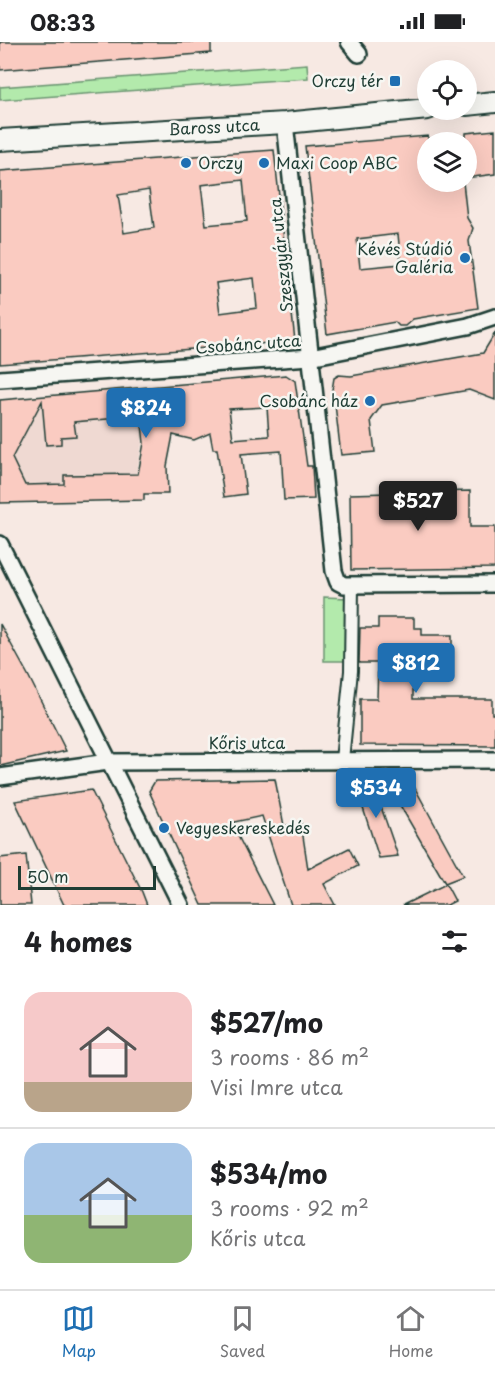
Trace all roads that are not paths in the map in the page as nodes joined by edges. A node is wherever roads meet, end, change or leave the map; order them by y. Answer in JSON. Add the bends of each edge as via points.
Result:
{"nodes":[{"id":1,"x":495,"y":102,"type":"edge"},
{"id":2,"x":477,"y":104,"type":"edge"},
{"id":3,"x":417,"y":110,"type":"edge"},
{"id":4,"x":285,"y":123,"type":"junction"},
{"id":5,"x":0,"y":140,"type":"edge"},
{"id":6,"x":495,"y":317,"type":"edge"},
{"id":7,"x":310,"y":357,"type":"junction"},
{"id":8,"x":0,"y":379,"type":"edge"},
{"id":9,"x":0,"y":544,"type":"edge"},
{"id":10,"x":495,"y":584,"type":"edge"},
{"id":11,"x":352,"y":585,"type":"junction"},
{"id":12,"x":342,"y":760,"type":"junction"},
{"id":13,"x":495,"y":760,"type":"edge"},
{"id":14,"x":108,"y":762,"type":"junction"},
{"id":15,"x":0,"y":777,"type":"edge"},
{"id":16,"x":181,"y":905,"type":"edge"}],
"edges":[{"from":1,"to":2,"type":"street"},
{"from":3,"to":4,"type":"street","name":"Baross utca"},
{"from":4,"to":5,"type":"street","name":"Baross utca"},
{"from":4,"to":7,"type":"street","name":"Szeszgyár utca"},
{"from":6,"to":7,"type":"street","name":"Csobánc utca","via":[[468,326]]},
{"from":7,"to":8,"type":"street","name":"Csobánc utca"},
{"from":7,"to":11,"type":"street","name":"Szeszgyár utca","via":[[334,571],[338,582]]},
{"from":9,"to":14,"type":"street"},
{"from":10,"to":11,"type":"street"},
{"from":11,"to":12,"type":"street","via":[[351,671]]},
{"from":12,"to":13,"type":"street","name":"Kőris utca"},
{"from":12,"to":14,"type":"street","name":"Kőris utca"},
{"from":14,"to":15,"type":"street","name":"Kőris utca"},
{"from":14,"to":16,"type":"street"}]}
